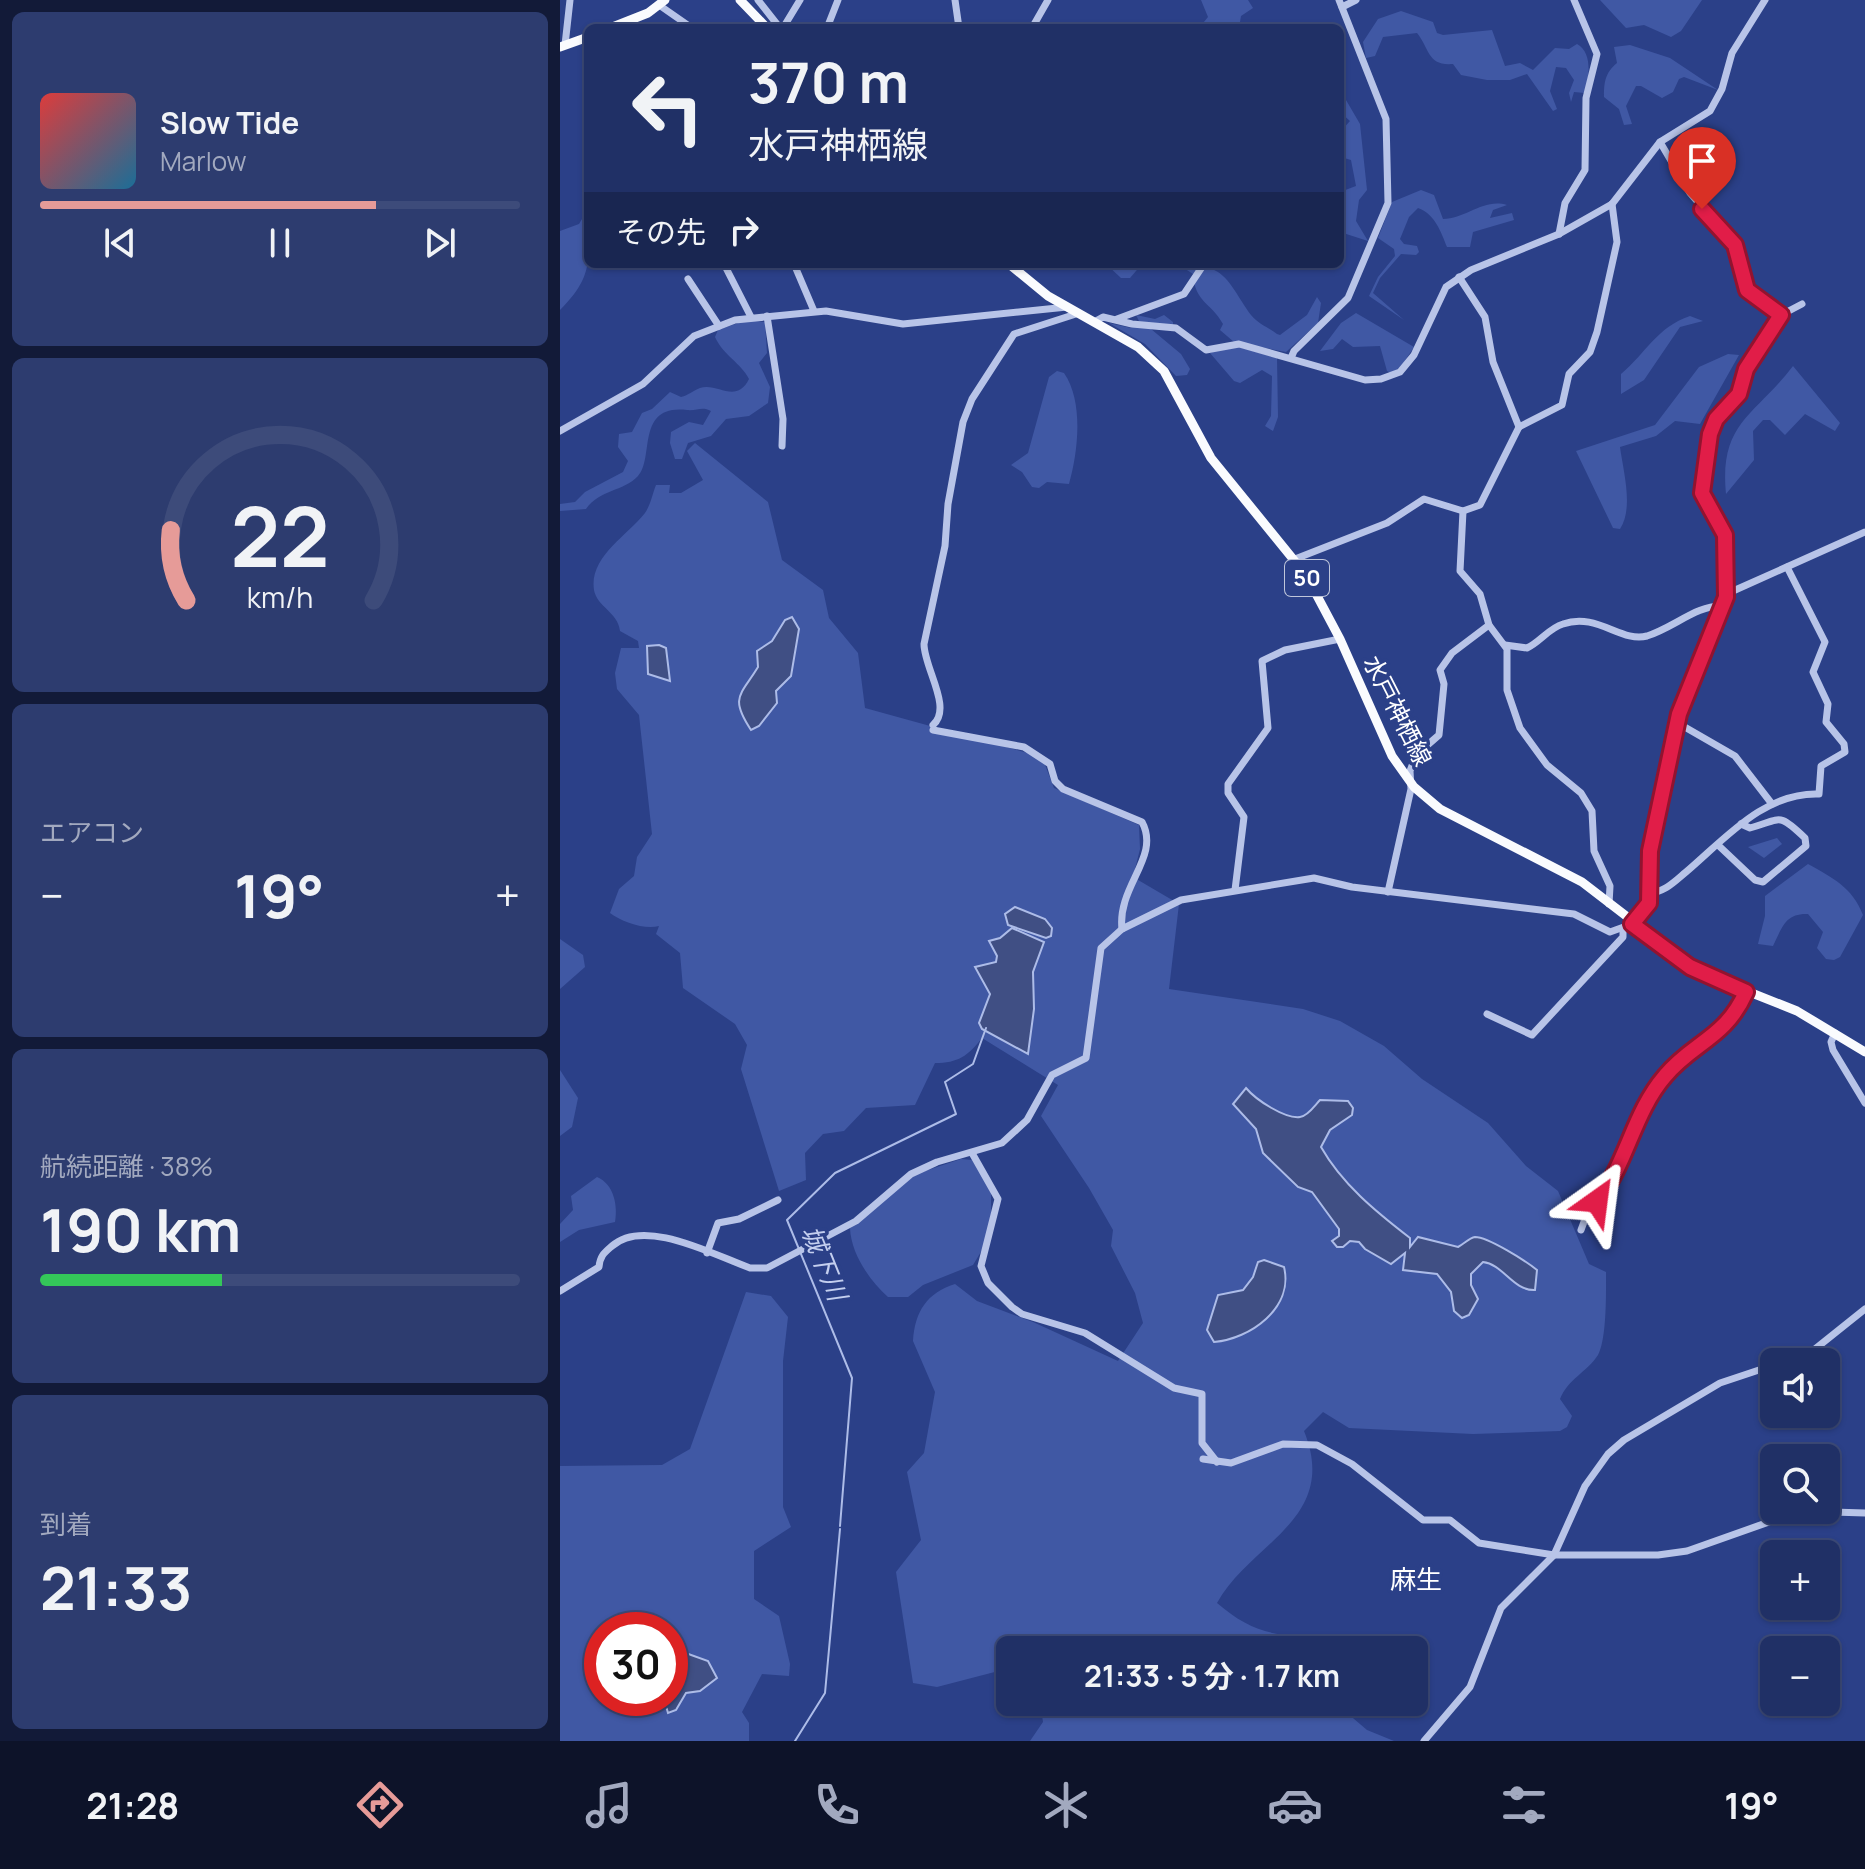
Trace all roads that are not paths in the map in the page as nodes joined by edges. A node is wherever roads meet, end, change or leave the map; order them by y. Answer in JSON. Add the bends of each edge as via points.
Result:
{"nodes":[{"id":1,"x":570,"y":0,"type":"edge"},
{"id":2,"x":740,"y":0,"type":"edge"},
{"id":3,"x":758,"y":0,"type":"edge"},
{"id":4,"x":800,"y":0,"type":"edge"},
{"id":5,"x":838,"y":0,"type":"edge"},
{"id":6,"x":955,"y":0,"type":"edge"},
{"id":7,"x":1048,"y":0,"type":"edge"},
{"id":8,"x":1356,"y":0,"type":"edge"},
{"id":9,"x":1574,"y":0,"type":"edge"},
{"id":10,"x":1765,"y":0,"type":"edge"},
{"id":11,"x":658,"y":3,"type":"edge"},
{"id":12,"x":1341,"y":4,"type":"edge"},
{"id":13,"x":673,"y":17,"type":"junction"},
{"id":14,"x":618,"y":24,"type":"edge"},
{"id":15,"x":675,"y":24,"type":"edge"},
{"id":16,"x":685,"y":24,"type":"edge"},
{"id":17,"x":763,"y":24,"type":"edge"},
{"id":18,"x":778,"y":24,"type":"edge"},
{"id":19,"x":784,"y":24,"type":"edge"},
{"id":20,"x":829,"y":24,"type":"edge"},
{"id":21,"x":958,"y":24,"type":"edge"},
{"id":22,"x":1034,"y":24,"type":"edge"},
{"id":23,"x":584,"y":38,"type":"edge"},
{"id":24,"x":562,"y":46,"type":"edge"},
{"id":25,"x":1660,"y":142,"type":"junction"},
{"id":26,"x":1612,"y":204,"type":"junction"},
{"id":27,"x":1559,"y":234,"type":"junction"},
{"id":28,"x":726,"y":268,"type":"edge"},
{"id":29,"x":796,"y":268,"type":"edge"},
{"id":30,"x":1013,"y":268,"type":"edge"},
{"id":31,"x":1201,"y":268,"type":"edge"},
{"id":32,"x":1459,"y":277,"type":"junction"},
{"id":33,"x":688,"y":279,"type":"dead end"},
{"id":34,"x":1802,"y":304,"type":"dead end"},
{"id":35,"x":1067,"y":307,"type":"junction"},
{"id":36,"x":814,"y":311,"type":"junction"},
{"id":37,"x":1079,"y":313,"type":"junction"},
{"id":38,"x":1781,"y":315,"type":"junction"},
{"id":39,"x":767,"y":316,"type":"junction"},
{"id":40,"x":751,"y":317,"type":"junction"},
{"id":41,"x":1115,"y":320,"type":"junction"},
{"id":42,"x":1094,"y":322,"type":"junction"},
{"id":43,"x":719,"y":326,"type":"junction"},
{"id":44,"x":1291,"y":358,"type":"junction"},
{"id":45,"x":1519,"y":427,"type":"junction"},
{"id":46,"x":560,"y":431,"type":"edge"},
{"id":47,"x":782,"y":446,"type":"dead end"},
{"id":48,"x":1463,"y":511,"type":"junction"},
{"id":49,"x":1865,"y":532,"type":"edge"},
{"id":50,"x":1295,"y":559,"type":"junction"},
{"id":51,"x":1787,"y":567,"type":"junction"},
{"id":52,"x":1726,"y":597,"type":"junction"},
{"id":53,"x":1722,"y":606,"type":"junction"},
{"id":54,"x":1489,"y":625,"type":"junction"},
{"id":55,"x":1340,"y":639,"type":"junction"},
{"id":56,"x":1505,"y":645,"type":"junction"},
{"id":57,"x":1676,"y":722,"type":"junction"},
{"id":58,"x":1410,"y":782,"type":"junction"},
{"id":59,"x":1772,"y":804,"type":"junction"},
{"id":60,"x":1741,"y":824,"type":"junction"},
{"id":61,"x":1718,"y":845,"type":"junction"},
{"id":62,"x":1235,"y":890,"type":"junction"},
{"id":63,"x":1388,"y":892,"type":"junction"},
{"id":64,"x":1649,"y":893,"type":"junction"},
{"id":65,"x":1609,"y":904,"type":"junction"},
{"id":66,"x":1627,"y":927,"type":"junction"},
{"id":67,"x":1122,"y":929,"type":"junction"},
{"id":68,"x":1746,"y":992,"type":"junction"},
{"id":69,"x":1487,"y":1014,"type":"dead end"},
{"id":70,"x":1835,"y":1033,"type":"junction"},
{"id":71,"x":1865,"y":1052,"type":"edge"},
{"id":72,"x":1865,"y":1103,"type":"edge"},
{"id":73,"x":972,"y":1153,"type":"junction"},
{"id":74,"x":778,"y":1200,"type":"dead end"},
{"id":75,"x":1581,"y":1230,"type":"dead end"},
{"id":76,"x":707,"y":1253,"type":"junction"},
{"id":77,"x":560,"y":1291,"type":"edge"},
{"id":78,"x":1865,"y":1309,"type":"edge"},
{"id":79,"x":1816,"y":1348,"type":"edge"},
{"id":80,"x":1760,"y":1370,"type":"edge"},
{"id":81,"x":1203,"y":1459,"type":"dead end"},
{"id":82,"x":1218,"y":1463,"type":"junction"},
{"id":83,"x":1865,"y":1513,"type":"edge"},
{"id":84,"x":1554,"y":1555,"type":"junction"},
{"id":85,"x":1424,"y":1741,"type":"edge"}],
"edges":[{"from":1,"to":24,"type":"street"},
{"from":2,"to":17,"type":"main road"},
{"from":3,"to":18,"type":"street"},
{"from":4,"to":19,"type":"street"},
{"from":5,"to":20,"type":"street"},
{"from":6,"to":21,"type":"street"},
{"from":7,"to":22,"type":"street"},
{"from":8,"to":12,"type":"street"},
{"from":9,"to":27,"type":"street","via":[[1597,54],[1586,98],[1585,170],[1565,203]]},
{"from":10,"to":25,"type":"street","via":[[1732,53],[1715,106]]},
{"from":11,"to":13,"type":"street"},
{"from":11,"to":14,"type":"main road"},
{"from":12,"to":44,"type":"street","via":[[1386,119],[1388,203],[1348,298]]},
{"from":13,"to":15,"type":"street"},
{"from":13,"to":16,"type":"street"},
{"from":23,"to":24,"type":"main road"},
{"from":25,"to":26,"type":"street"},
{"from":25,"to":38,"type":"street","via":[[1690,193],[1735,245],[1747,290]]},
{"from":26,"to":27,"type":"street"},
{"from":26,"to":45,"type":"street","via":[[1617,242],[1592,347],[1569,374],[1562,405]]},
{"from":27,"to":32,"type":"street"},
{"from":28,"to":40,"type":"street"},
{"from":29,"to":36,"type":"street"},
{"from":30,"to":35,"type":"main road","name":"水戸神栖線","number":"50"},
{"from":31,"to":41,"type":"street","via":[[1184,294]]},
{"from":32,"to":44,"type":"street","via":[[1440,296],[1414,355],[1394,375],[1365,380]]},
{"from":32,"to":45,"type":"street","via":[[1485,317],[1493,362]]},
{"from":33,"to":43,"type":"street"},
{"from":34,"to":38,"type":"street"},
{"from":35,"to":36,"type":"street","via":[[895,324]]},
{"from":35,"to":37,"type":"main road","name":"水戸神栖線","number":"50"},
{"from":36,"to":39,"type":"street"},
{"from":37,"to":42,"type":"main road","name":"水戸神栖線","number":"50"},
{"from":37,"to":67,"type":"street","via":[[1014,334],[968,408],[924,659],[941,706],[933,728],[1024,747],[1050,764],[1063,789],[1142,822],[1148,853],[1128,890]]},
{"from":38,"to":52,"type":"street","via":[[1746,369],[1736,398],[1716,419],[1708,441],[1702,493],[1725,535]]},
{"from":39,"to":40,"type":"street"},
{"from":39,"to":47,"type":"street","via":[[783,419]]},
{"from":40,"to":43,"type":"street"},
{"from":41,"to":42,"type":"street","via":[[1100,317]]},
{"from":41,"to":44,"type":"street","via":[[1176,328],[1206,350],[1239,344]]},
{"from":42,"to":50,"type":"main road","name":"水戸神栖線","number":"50","via":[[1155,360],[1217,466]]},
{"from":43,"to":46,"type":"street","via":[[685,342],[634,390]]},
{"from":45,"to":48,"type":"street","via":[[1480,505]]},
{"from":48,"to":50,"type":"street","via":[[1424,499],[1387,523]]},
{"from":48,"to":54,"type":"street","via":[[1460,571],[1483,600]]},
{"from":49,"to":51,"type":"street"},
{"from":50,"to":55,"type":"main road","name":"水戸神栖線","number":"50"},
{"from":51,"to":52,"type":"street"},
{"from":51,"to":59,"type":"street","via":[[1825,642],[1813,672],[1828,704],[1826,722],[1845,752],[1821,766],[1819,794],[1795,794]]},
{"from":52,"to":53,"type":"street"},
{"from":53,"to":56,"type":"street","via":[[1706,607],[1680,624],[1645,636],[1583,620],[1559,625],[1527,648]]},
{"from":53,"to":57,"type":"street"},
{"from":54,"to":56,"type":"street"},
{"from":54,"to":58,"type":"street","via":[[1452,653],[1440,670],[1444,684],[1439,735],[1416,755]]},
{"from":55,"to":58,"type":"main road","name":"水戸神栖線","number":"50","via":[[1392,756]]},
{"from":55,"to":62,"type":"street","via":[[1285,650],[1262,661],[1268,728],[1228,784],[1244,817]]},
{"from":56,"to":65,"type":"street","via":[[1507,690],[1520,728],[1592,811],[1594,851],[1610,886]]},
{"from":57,"to":59,"type":"street","via":[[1735,756]]},
{"from":57,"to":64,"type":"street","via":[[1650,851]]},
{"from":58,"to":63,"type":"street"},
{"from":58,"to":65,"type":"main road","name":"水戸神栖線","number":"50","via":[[1440,809],[1567,873]]},
{"from":59,"to":60,"type":"street"},
{"from":60,"to":61,"type":"street"},
{"from":60,"to":61,"type":"street","via":[[1746,829],[1772,818],[1784,819],[1805,838],[1806,846],[1760,882]]},
{"from":61,"to":64,"type":"street","via":[[1664,890]]},
{"from":62,"to":63,"type":"street","via":[[1314,878]]},
{"from":62,"to":67,"type":"street","via":[[1170,903]]},
{"from":63,"to":66,"type":"street","via":[[1574,914],[1610,932]]},
{"from":64,"to":66,"type":"street","via":[[1645,911]]},
{"from":65,"to":66,"type":"main road","name":"水戸神栖線","number":"50"},
{"from":66,"to":68,"type":"main road","name":"水戸神栖線","number":"50","via":[[1690,967]]},
{"from":66,"to":69,"type":"street","via":[[1532,1035]]},
{"from":67,"to":73,"type":"street","via":[[1098,953],[1086,1058],[1052,1075],[1023,1125],[1002,1143]]},
{"from":68,"to":70,"type":"main road","name":"水戸神栖線","number":"50","via":[[1787,1006]]},
{"from":68,"to":75,"type":"street","via":[[1718,1034],[1661,1080],[1638,1116],[1610,1185],[1588,1211]]},
{"from":70,"to":71,"type":"main road","name":"水戸神栖線","number":"50"},
{"from":70,"to":72,"type":"street","via":[[1833,1050]]},
{"from":73,"to":76,"type":"street","via":[[911,1174],[856,1221],[774,1265],[757,1269]]},
{"from":73,"to":82,"type":"street","via":[[998,1199],[981,1266],[988,1283],[1022,1314],[1085,1333],[1174,1388],[1202,1394],[1202,1443]]},
{"from":74,"to":76,"type":"street","via":[[718,1223]]},
{"from":76,"to":77,"type":"street","via":[[647,1233],[632,1234],[600,1257],[599,1267]]},
{"from":78,"to":79,"type":"street"},
{"from":80,"to":84,"type":"street","via":[[1720,1383],[1608,1454],[1585,1486]]},
{"from":81,"to":82,"type":"street"},
{"from":82,"to":84,"type":"street","via":[[1283,1444],[1317,1445],[1352,1464],[1423,1520],[1450,1520],[1479,1543]]},
{"from":83,"to":84,"type":"street","via":[[1800,1511],[1687,1551],[1658,1555]]},
{"from":84,"to":85,"type":"street","via":[[1501,1608],[1470,1687]]}]}
